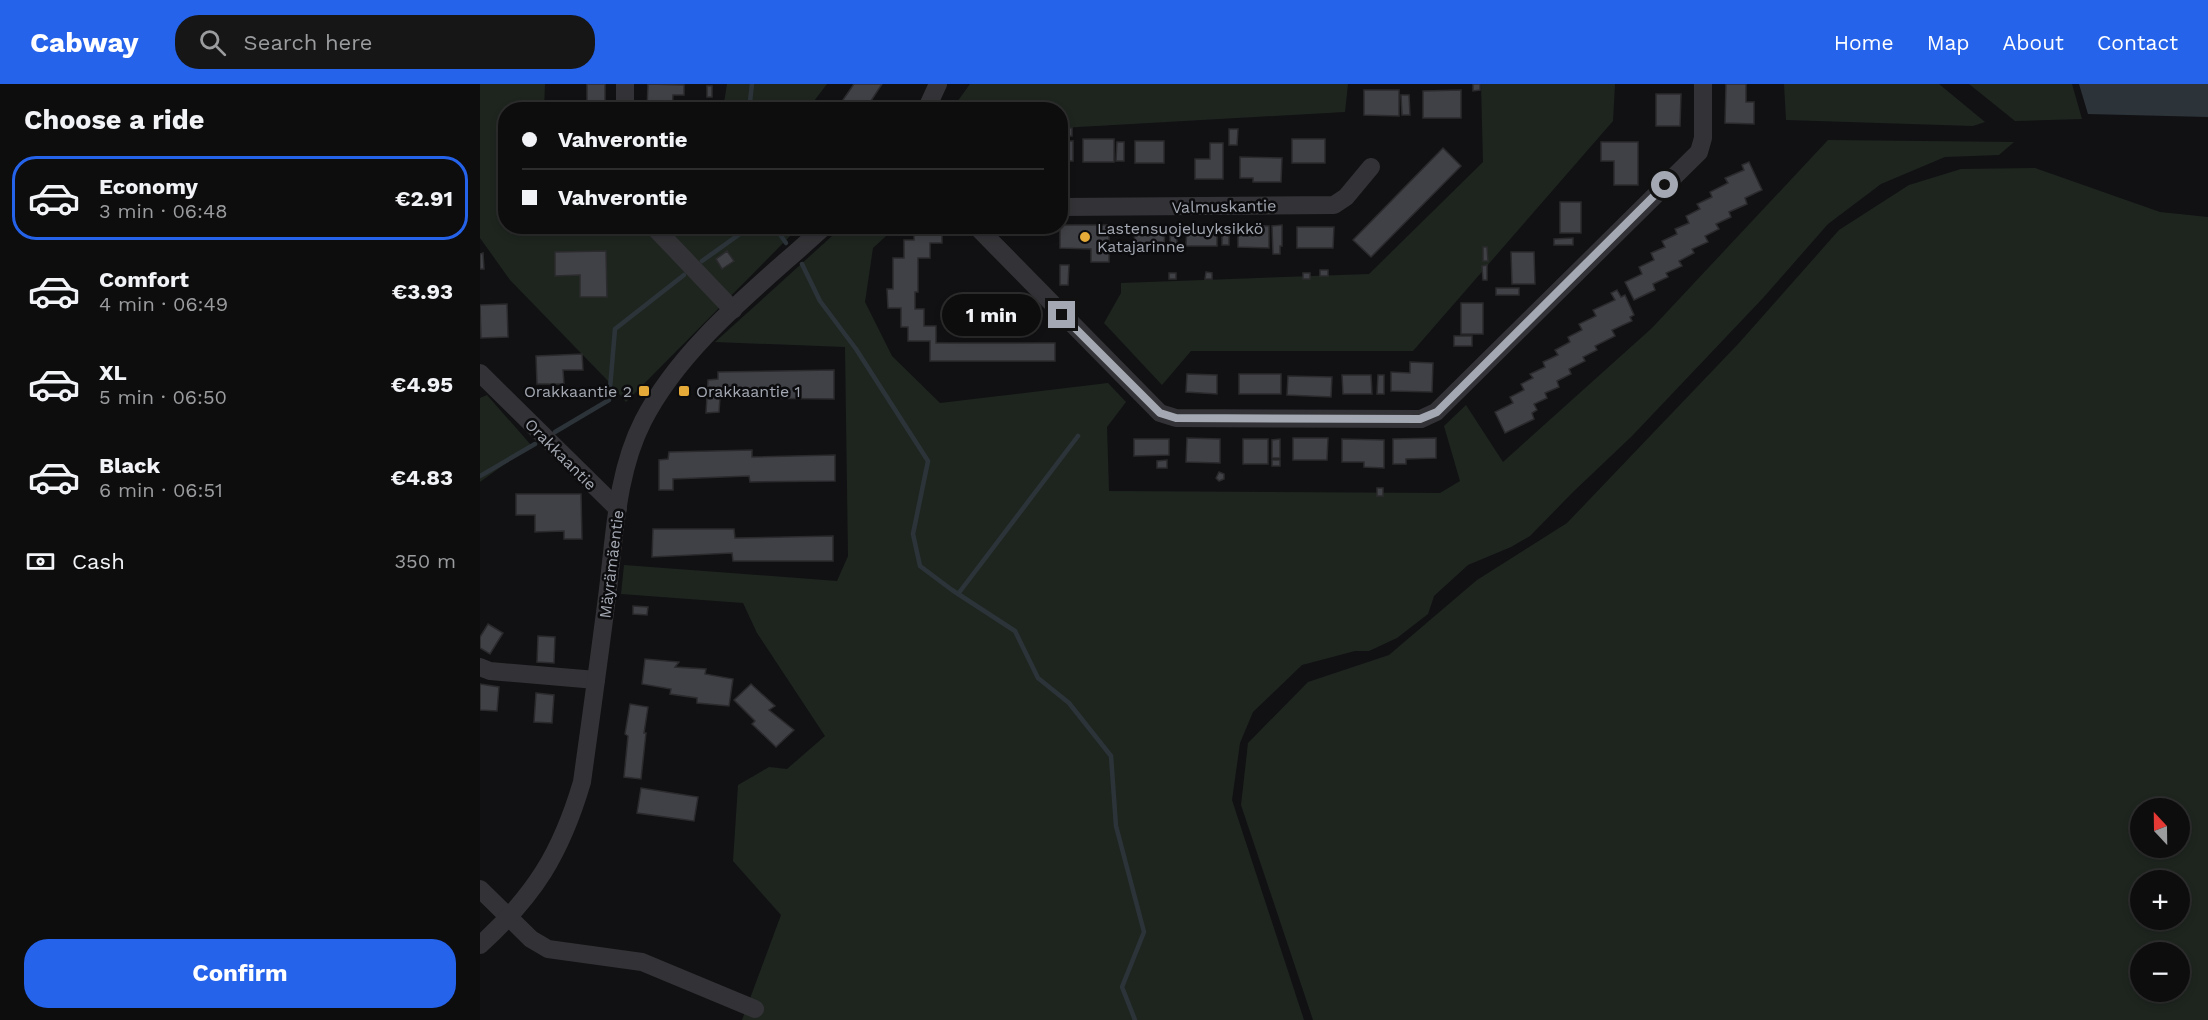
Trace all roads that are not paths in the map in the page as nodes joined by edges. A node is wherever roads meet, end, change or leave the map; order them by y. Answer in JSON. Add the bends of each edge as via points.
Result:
{"nodes":[{"id":1,"x":625,"y":84,"type":"edge"},
{"id":2,"x":938,"y":84,"type":"edge"},
{"id":3,"x":1703,"y":84,"type":"edge"},
{"id":4,"x":625,"y":102,"type":"edge"},
{"id":5,"x":930,"y":102,"type":"edge"},
{"id":6,"x":1371,"y":167,"type":"dead end"},
{"id":7,"x":1068,"y":207,"type":"edge"},
{"id":8,"x":661,"y":234,"type":"edge"},
{"id":9,"x":816,"y":234,"type":"edge"},
{"id":10,"x":984,"y":234,"type":"edge"},
{"id":11,"x":734,"y":310,"type":"junction"},
{"id":12,"x":480,"y":373,"type":"edge"},
{"id":13,"x":618,"y":509,"type":"junction"},
{"id":14,"x":480,"y":667,"type":"edge"},
{"id":15,"x":596,"y":680,"type":"junction"},
{"id":16,"x":480,"y":890,"type":"edge"},
{"id":17,"x":510,"y":918,"type":"junction"},
{"id":18,"x":480,"y":945,"type":"edge"},
{"id":19,"x":755,"y":1009,"type":"dead end"}],
"edges":[{"from":1,"to":4,"type":"street"},
{"from":2,"to":5,"type":"street"},
{"from":3,"to":10,"type":"street","via":[[1703,138],[1699,152],[1437,412],[1420,419],[1176,418],[1160,413]]},
{"from":6,"to":7,"type":"street","name":"Valmuskantie","via":[[1346,197],[1334,205]]},
{"from":8,"to":11,"type":"street"},
{"from":9,"to":11,"type":"street","name":"Mäyrämäentie"},
{"from":11,"to":13,"type":"street","name":"Mäyrämäentie","via":[[682,362],[643,421],[627,462]]},
{"from":12,"to":13,"type":"street","name":"Orakkaantie"},
{"from":13,"to":15,"type":"street","name":"Mäyrämäentie"},
{"from":14,"to":15,"type":"street"},
{"from":15,"to":17,"type":"street","name":"Mäyrämäentie","via":[[582,782],[572,816],[559,847]]},
{"from":16,"to":17,"type":"street"},
{"from":17,"to":18,"type":"street","name":"Mäyrämäentie"},
{"from":17,"to":19,"type":"street","via":[[531,939],[549,949],[642,962]]}]}
